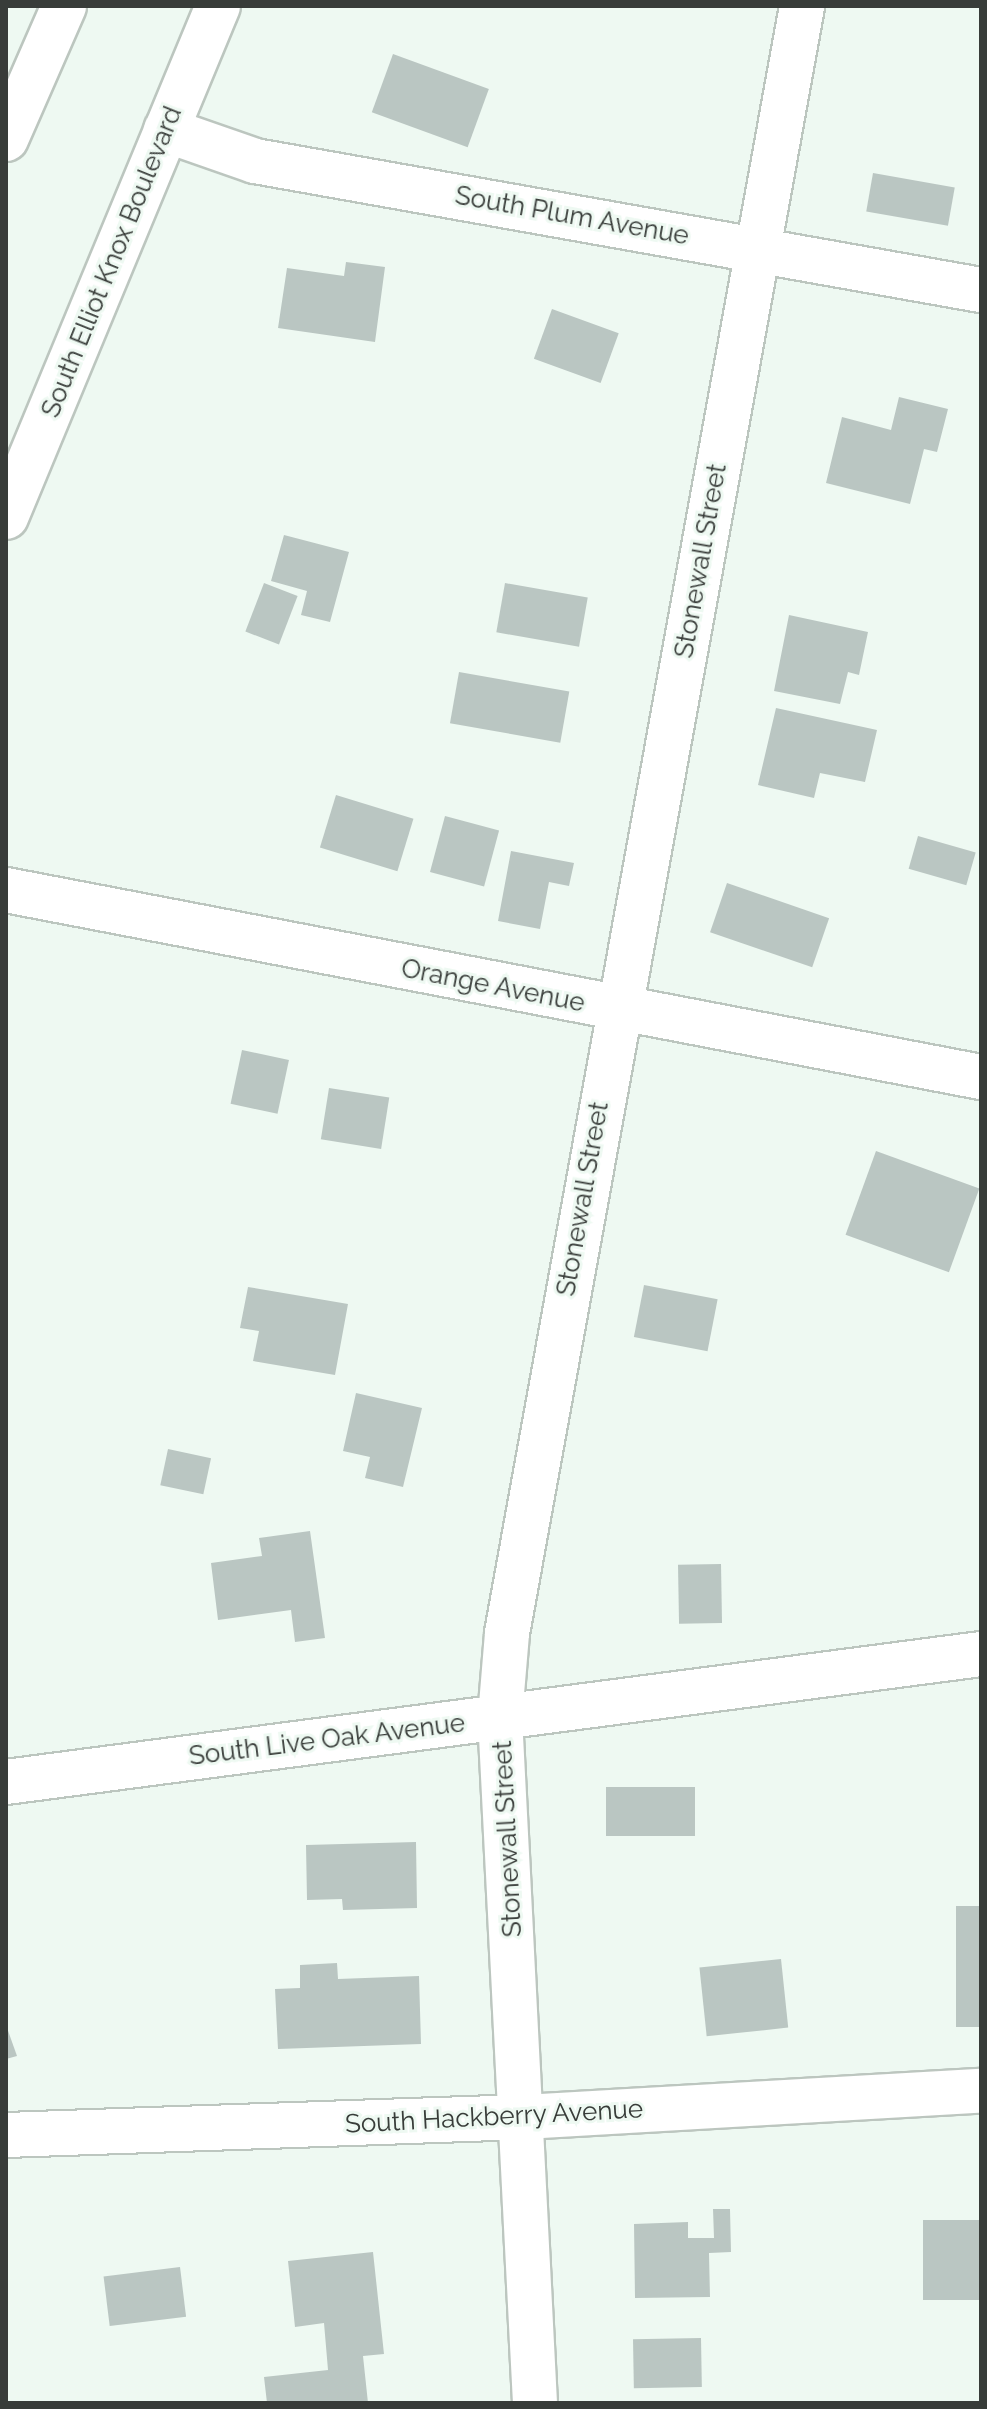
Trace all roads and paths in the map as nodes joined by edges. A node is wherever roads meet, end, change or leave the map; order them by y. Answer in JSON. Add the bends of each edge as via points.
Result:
{"nodes":[{"id":1,"x":64,"y":6,"type":"edge"},
{"id":2,"x":218,"y":6,"type":"edge"},
{"id":3,"x":802,"y":6,"type":"edge"},
{"id":4,"x":166,"y":130,"type":"junction"},
{"id":5,"x":6,"y":139,"type":"edge"},
{"id":6,"x":759,"y":249,"type":"junction"},
{"id":7,"x":981,"y":290,"type":"edge"},
{"id":8,"x":6,"y":517,"type":"edge"},
{"id":9,"x":6,"y":890,"type":"edge"},
{"id":10,"x":619,"y":1010,"type":"junction"},
{"id":11,"x":981,"y":1077,"type":"edge"},
{"id":12,"x":981,"y":1654,"type":"edge"},
{"id":13,"x":500,"y":1717,"type":"junction"},
{"id":14,"x":6,"y":1782,"type":"edge"},
{"id":15,"x":981,"y":2091,"type":"edge"},
{"id":16,"x":524,"y":2117,"type":"junction"},
{"id":17,"x":6,"y":2135,"type":"edge"},
{"id":18,"x":535,"y":2403,"type":"edge"}],
"edges":[{"from":1,"to":5,"type":"street"},
{"from":2,"to":4,"type":"street","name":"South Elliot Knox Boulevard"},
{"from":3,"to":6,"type":"street","name":"Stonewall Street"},
{"from":4,"to":6,"type":"street","name":"South Plum Avenue","via":[[255,161]]},
{"from":4,"to":8,"type":"street","name":"South Elliot Knox Boulevard"},
{"from":6,"to":7,"type":"street","name":"South Plum Avenue"},
{"from":6,"to":10,"type":"street","name":"Stonewall Street"},
{"from":9,"to":10,"type":"street","name":"Orange Avenue"},
{"from":10,"to":11,"type":"street","name":"Orange Avenue"},
{"from":10,"to":13,"type":"street","name":"Stonewall Street","via":[[509,1617]]},
{"from":12,"to":13,"type":"street","name":"South Live Oak Avenue"},
{"from":13,"to":14,"type":"street","name":"South Live Oak Avenue"},
{"from":13,"to":16,"type":"street","name":"Stonewall Street"},
{"from":15,"to":16,"type":"street","name":"South Hackberry Avenue"},
{"from":16,"to":17,"type":"street","name":"South Hackberry Avenue"},
{"from":16,"to":18,"type":"street","name":"Stonewall Street"}]}
